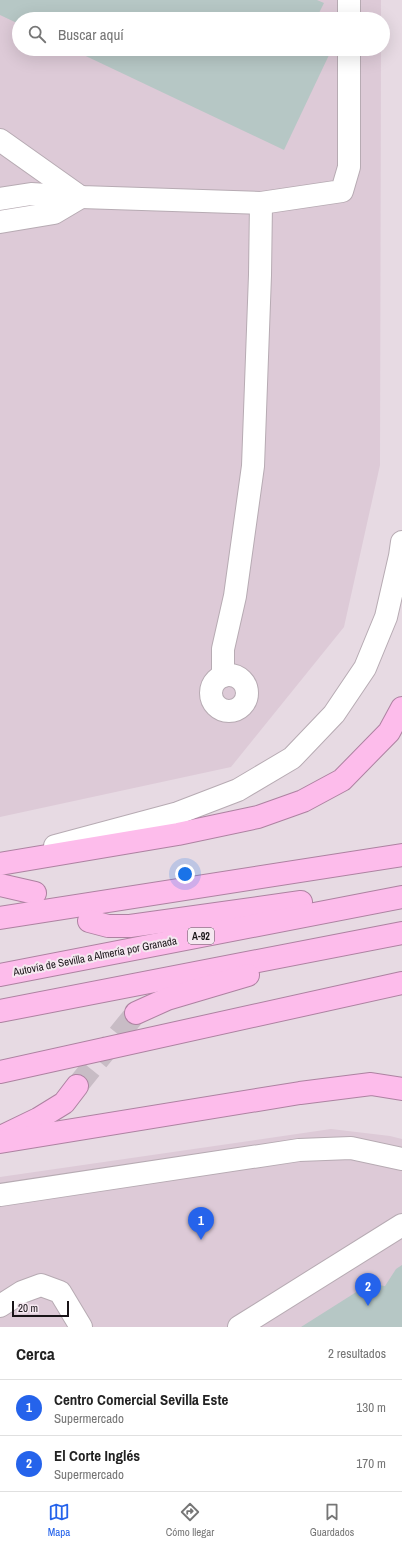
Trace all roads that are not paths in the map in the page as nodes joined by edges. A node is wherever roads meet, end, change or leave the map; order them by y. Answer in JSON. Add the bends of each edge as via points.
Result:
{"nodes":[{"id":1,"x":349,"y":0,"type":"edge"},
{"id":2,"x":349,"y":12,"type":"edge"},
{"id":3,"x":349,"y":56,"type":"edge"},
{"id":4,"x":0,"y":140,"type":"edge"},
{"id":5,"x":81,"y":197,"type":"junction"},
{"id":6,"x":0,"y":199,"type":"edge"},
{"id":7,"x":261,"y":203,"type":"junction"},
{"id":8,"x":0,"y":222,"type":"edge"},
{"id":9,"x":402,"y":542,"type":"edge"},
{"id":10,"x":223,"y":676,"type":"dead end"},
{"id":11,"x":402,"y":708,"type":"edge"},
{"id":12,"x":402,"y":855,"type":"edge"},
{"id":13,"x":0,"y":858,"type":"edge"},
{"id":14,"x":0,"y":864,"type":"edge"},
{"id":15,"x":0,"y":885,"type":"edge"},
{"id":16,"x":35,"y":893,"type":"dead end"},
{"id":17,"x":402,"y":893,"type":"edge"},
{"id":18,"x":402,"y":897,"type":"edge"},
{"id":19,"x":0,"y":918,"type":"edge"},
{"id":20,"x":89,"y":921,"type":"dead end"},
{"id":21,"x":402,"y":933,"type":"edge"},
{"id":22,"x":368,"y":939,"type":"junction"},
{"id":23,"x":0,"y":975,"type":"edge"},
{"id":24,"x":402,"y":983,"type":"edge"},
{"id":25,"x":0,"y":1011,"type":"edge"},
{"id":26,"x":136,"y":1013,"type":"tunnel mouth"},
{"id":27,"x":0,"y":1072,"type":"edge"},
{"id":28,"x":77,"y":1086,"type":"tunnel mouth"},
{"id":29,"x":402,"y":1089,"type":"edge"},
{"id":30,"x":0,"y":1137,"type":"edge"},
{"id":31,"x":0,"y":1142,"type":"edge"},
{"id":32,"x":402,"y":1159,"type":"edge"},
{"id":33,"x":0,"y":1195,"type":"edge"},
{"id":34,"x":402,"y":1225,"type":"edge"},
{"id":35,"x":0,"y":1306,"type":"edge"},
{"id":36,"x":81,"y":1327,"type":"edge"},
{"id":37,"x":239,"y":1327,"type":"edge"}],
"edges":[{"from":1,"to":2,"type":"street"},
{"from":3,"to":7,"type":"street","via":[[349,167],[342,191]]},
{"from":4,"to":5,"type":"street"},
{"from":5,"to":6,"type":"street","via":[[31,194]]},
{"from":5,"to":7,"type":"street"},
{"from":5,"to":8,"type":"street","via":[[54,213]]},
{"from":7,"to":10,"type":"street","via":[[253,466],[235,596],[222,649]]},
{"from":9,"to":13,"type":"street","via":[[386,617],[365,668],[334,714],[292,758],[238,790],[178,813],[68,843]]},
{"from":11,"to":14,"type":"highway","via":[[389,732],[342,780],[303,801],[258,817],[178,834]]},
{"from":12,"to":19,"type":"highway"},
{"from":15,"to":16,"type":"highway"},
{"from":17,"to":20,"type":"highway","via":[[346,896],[130,926],[108,926]]},
{"from":18,"to":23,"type":"highway","name":"Autovía de Sevilla a Almería por Granada","number":"A-92"},
{"from":21,"to":22,"type":"highway"},
{"from":22,"to":25,"type":"highway"},
{"from":22,"to":26,"type":"highway","via":[[167,999]]},
{"from":24,"to":27,"type":"highway"},
{"from":28,"to":30,"type":"highway","via":[[64,1103]]},
{"from":29,"to":31,"type":"highway","via":[[372,1084],[300,1093]]},
{"from":32,"to":33,"type":"street","via":[[351,1148],[299,1150]]},
{"from":34,"to":37,"type":"street"},
{"from":35,"to":36,"type":"street","via":[[22,1292],[41,1285],[60,1292]]}]}
